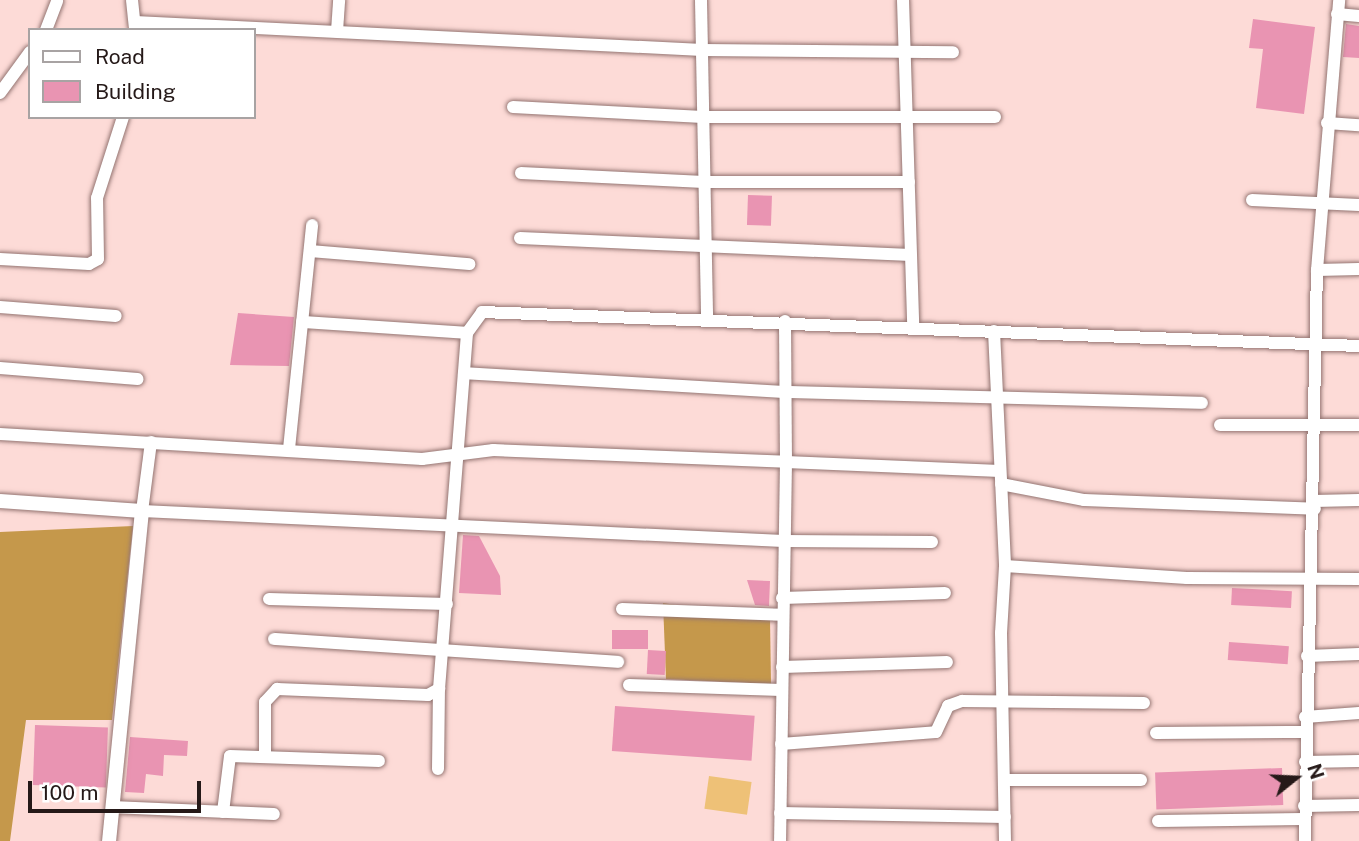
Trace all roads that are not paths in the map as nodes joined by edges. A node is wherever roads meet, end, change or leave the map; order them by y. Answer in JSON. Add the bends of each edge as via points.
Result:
{"nodes":[{"id":1,"x":132,"y":0,"type":"edge"},
{"id":2,"x":339,"y":0,"type":"edge"},
{"id":3,"x":701,"y":0,"type":"edge"},
{"id":4,"x":903,"y":0,"type":"edge"},
{"id":5,"x":1339,"y":0,"type":"edge"},
{"id":6,"x":57,"y":1,"type":"edge"},
{"id":7,"x":1337,"y":14,"type":"junction"},
{"id":8,"x":1359,"y":16,"type":"edge"},
{"id":9,"x":135,"y":26,"type":"edge"},
{"id":10,"x":47,"y":28,"type":"edge"},
{"id":11,"x":216,"y":28,"type":"edge"},
{"id":12,"x":256,"y":29,"type":"edge"},
{"id":13,"x":337,"y":31,"type":"junction"},
{"id":14,"x":906,"y":49,"type":"junction"},
{"id":15,"x":702,"y":50,"type":"junction"},
{"id":16,"x":953,"y":52,"type":"dead end"},
{"id":17,"x":28,"y":55,"type":"edge"},
{"id":18,"x":0,"y":93,"type":"edge"},
{"id":19,"x":513,"y":107,"type":"dead end"},
{"id":20,"x":907,"y":114,"type":"junction"},
{"id":21,"x":703,"y":117,"type":"junction"},
{"id":22,"x":995,"y":117,"type":"dead end"},
{"id":23,"x":122,"y":119,"type":"edge"},
{"id":24,"x":1327,"y":123,"type":"junction"},
{"id":25,"x":1359,"y":125,"type":"edge"},
{"id":26,"x":521,"y":173,"type":"dead end"},
{"id":27,"x":909,"y":181,"type":"junction"},
{"id":28,"x":704,"y":182,"type":"junction"},
{"id":29,"x":1252,"y":200,"type":"dead end"},
{"id":30,"x":1320,"y":204,"type":"junction"},
{"id":31,"x":1359,"y":205,"type":"edge"},
{"id":32,"x":313,"y":225,"type":"dead end"},
{"id":33,"x":520,"y":238,"type":"dead end"},
{"id":34,"x":705,"y":247,"type":"junction"},
{"id":35,"x":310,"y":251,"type":"junction"},
{"id":36,"x":911,"y":255,"type":"junction"},
{"id":37,"x":0,"y":259,"type":"edge"},
{"id":38,"x":469,"y":264,"type":"dead end"},
{"id":39,"x":1359,"y":269,"type":"edge"},
{"id":40,"x":1317,"y":270,"type":"junction"},
{"id":41,"x":0,"y":307,"type":"edge"},
{"id":42,"x":116,"y":316,"type":"dead end"},
{"id":43,"x":707,"y":319,"type":"junction"},
{"id":44,"x":785,"y":321,"type":"junction"},
{"id":45,"x":302,"y":322,"type":"junction"},
{"id":46,"x":913,"y":327,"type":"junction"},
{"id":47,"x":994,"y":331,"type":"junction"},
{"id":48,"x":467,"y":333,"type":"junction"},
{"id":49,"x":1315,"y":346,"type":"junction"},
{"id":50,"x":1359,"y":346,"type":"edge"},
{"id":51,"x":0,"y":368,"type":"edge"},
{"id":52,"x":464,"y":373,"type":"junction"},
{"id":53,"x":138,"y":379,"type":"dead end"},
{"id":54,"x":786,"y":392,"type":"junction"},
{"id":55,"x":997,"y":400,"type":"junction"},
{"id":56,"x":1202,"y":404,"type":"dead end"},
{"id":57,"x":1220,"y":425,"type":"dead end"},
{"id":58,"x":1359,"y":425,"type":"edge"},
{"id":59,"x":1315,"y":426,"type":"junction"},
{"id":60,"x":0,"y":433,"type":"edge"},
{"id":61,"x":151,"y":442,"type":"junction"},
{"id":62,"x":289,"y":449,"type":"junction"},
{"id":63,"x":458,"y":454,"type":"junction"},
{"id":64,"x":786,"y":462,"type":"junction"},
{"id":65,"x":1000,"y":471,"type":"junction"},
{"id":66,"x":1001,"y":484,"type":"junction"},
{"id":67,"x":1359,"y":500,"type":"edge"},
{"id":68,"x":0,"y":501,"type":"edge"},
{"id":69,"x":1315,"y":505,"type":"junction"},
{"id":70,"x":142,"y":511,"type":"junction"},
{"id":71,"x":454,"y":525,"type":"junction"},
{"id":72,"x":783,"y":541,"type":"junction"},
{"id":73,"x":932,"y":542,"type":"dead end"},
{"id":74,"x":1005,"y":566,"type":"junction"},
{"id":75,"x":1359,"y":579,"type":"edge"},
{"id":76,"x":1311,"y":580,"type":"junction"},
{"id":77,"x":945,"y":593,"type":"dead end"},
{"id":78,"x":782,"y":598,"type":"junction"},
{"id":79,"x":269,"y":599,"type":"dead end"},
{"id":80,"x":447,"y":604,"type":"junction"},
{"id":81,"x":622,"y":609,"type":"dead end"},
{"id":82,"x":782,"y":615,"type":"junction"},
{"id":83,"x":274,"y":639,"type":"dead end"},
{"id":84,"x":445,"y":647,"type":"junction"},
{"id":85,"x":1359,"y":654,"type":"edge"},
{"id":86,"x":1307,"y":656,"type":"junction"},
{"id":87,"x":618,"y":662,"type":"dead end"},
{"id":88,"x":947,"y":662,"type":"dead end"},
{"id":89,"x":782,"y":667,"type":"junction"},
{"id":90,"x":629,"y":685,"type":"dead end"},
{"id":91,"x":439,"y":689,"type":"junction"},
{"id":92,"x":781,"y":690,"type":"junction"},
{"id":93,"x":1001,"y":703,"type":"junction"},
{"id":94,"x":1144,"y":703,"type":"dead end"},
{"id":95,"x":1359,"y":713,"type":"edge"},
{"id":96,"x":1305,"y":717,"type":"junction"},
{"id":97,"x":1305,"y":732,"type":"junction"},
{"id":98,"x":1156,"y":733,"type":"dead end"},
{"id":99,"x":781,"y":744,"type":"junction"},
{"id":100,"x":265,"y":756,"type":"junction"},
{"id":101,"x":379,"y":761,"type":"dead end"},
{"id":102,"x":1359,"y":761,"type":"edge"},
{"id":103,"x":1305,"y":762,"type":"junction"},
{"id":104,"x":438,"y":769,"type":"dead end"},
{"id":105,"x":1141,"y":779,"type":"dead end"},
{"id":106,"x":1003,"y":780,"type":"junction"},
{"id":107,"x":1359,"y":805,"type":"edge"},
{"id":108,"x":112,"y":807,"type":"junction"},
{"id":109,"x":223,"y":812,"type":"junction"},
{"id":110,"x":780,"y":813,"type":"junction"},
{"id":111,"x":1304,"y":813,"type":"junction"},
{"id":112,"x":274,"y":814,"type":"dead end"},
{"id":113,"x":1005,"y":817,"type":"junction"},
{"id":114,"x":1158,"y":821,"type":"dead end"},
{"id":115,"x":109,"y":841,"type":"edge"},
{"id":116,"x":780,"y":841,"type":"edge"},
{"id":117,"x":1005,"y":841,"type":"edge"},
{"id":118,"x":1305,"y":841,"type":"edge"}],
"edges":[{"from":1,"to":9,"type":"street"},
{"from":2,"to":13,"type":"street"},
{"from":3,"to":15,"type":"street"},
{"from":4,"to":14,"type":"street"},
{"from":5,"to":7,"type":"street"},
{"from":6,"to":10,"type":"street"},
{"from":7,"to":8,"type":"street"},
{"from":7,"to":24,"type":"street"},
{"from":9,"to":11,"type":"street"},
{"from":12,"to":13,"type":"street"},
{"from":13,"to":15,"type":"street"},
{"from":14,"to":15,"type":"street"},
{"from":14,"to":16,"type":"street"},
{"from":14,"to":20,"type":"street"},
{"from":15,"to":21,"type":"street"},
{"from":17,"to":18,"type":"street"},
{"from":19,"to":21,"type":"street"},
{"from":20,"to":21,"type":"street"},
{"from":20,"to":22,"type":"street"},
{"from":20,"to":27,"type":"street"},
{"from":21,"to":28,"type":"street"},
{"from":23,"to":37,"type":"street","via":[[97,198],[98,259],[89,264]]},
{"from":24,"to":25,"type":"street"},
{"from":24,"to":30,"type":"street"},
{"from":26,"to":28,"type":"street"},
{"from":27,"to":28,"type":"street"},
{"from":27,"to":36,"type":"street"},
{"from":28,"to":34,"type":"street"},
{"from":29,"to":30,"type":"street"},
{"from":30,"to":31,"type":"street"},
{"from":30,"to":40,"type":"street"},
{"from":32,"to":35,"type":"street"},
{"from":33,"to":34,"type":"street"},
{"from":34,"to":36,"type":"street"},
{"from":34,"to":43,"type":"street"},
{"from":35,"to":38,"type":"street"},
{"from":35,"to":45,"type":"street"},
{"from":36,"to":46,"type":"street"},
{"from":39,"to":40,"type":"street"},
{"from":40,"to":49,"type":"street"},
{"from":41,"to":42,"type":"street"},
{"from":43,"to":44,"type":"street"},
{"from":43,"to":48,"type":"street","via":[[489,311],[477,315]]},
{"from":44,"to":46,"type":"street"},
{"from":44,"to":54,"type":"street"},
{"from":45,"to":48,"type":"street"},
{"from":45,"to":62,"type":"street"},
{"from":46,"to":47,"type":"street"},
{"from":47,"to":49,"type":"street"},
{"from":47,"to":55,"type":"street"},
{"from":48,"to":52,"type":"street"},
{"from":49,"to":50,"type":"street"},
{"from":49,"to":59,"type":"street"},
{"from":51,"to":53,"type":"street"},
{"from":52,"to":54,"type":"street"},
{"from":52,"to":63,"type":"street"},
{"from":54,"to":55,"type":"street"},
{"from":54,"to":64,"type":"street"},
{"from":55,"to":56,"type":"street"},
{"from":55,"to":65,"type":"street"},
{"from":57,"to":59,"type":"street"},
{"from":58,"to":59,"type":"street"},
{"from":59,"to":69,"type":"street"},
{"from":60,"to":61,"type":"street"},
{"from":61,"to":62,"type":"street"},
{"from":61,"to":70,"type":"street"},
{"from":62,"to":63,"type":"street","via":[[422,459]]},
{"from":63,"to":64,"type":"street","via":[[493,450],[649,453]]},
{"from":63,"to":71,"type":"street"},
{"from":64,"to":65,"type":"street"},
{"from":64,"to":72,"type":"street"},
{"from":65,"to":66,"type":"street"},
{"from":66,"to":69,"type":"street","via":[[1084,500]]},
{"from":66,"to":74,"type":"street"},
{"from":67,"to":69,"type":"street"},
{"from":68,"to":70,"type":"street"},
{"from":69,"to":76,"type":"street"},
{"from":70,"to":71,"type":"street"},
{"from":70,"to":108,"type":"street"},
{"from":71,"to":72,"type":"street"},
{"from":71,"to":80,"type":"street"},
{"from":72,"to":73,"type":"street"},
{"from":72,"to":78,"type":"street"},
{"from":74,"to":76,"type":"street"},
{"from":74,"to":93,"type":"street"},
{"from":75,"to":76,"type":"street"},
{"from":76,"to":86,"type":"street"},
{"from":77,"to":78,"type":"street"},
{"from":78,"to":82,"type":"street"},
{"from":79,"to":80,"type":"street"},
{"from":80,"to":84,"type":"street"},
{"from":81,"to":82,"type":"street"},
{"from":82,"to":89,"type":"street"},
{"from":83,"to":84,"type":"street"},
{"from":84,"to":87,"type":"street"},
{"from":84,"to":91,"type":"street"},
{"from":85,"to":86,"type":"street"},
{"from":86,"to":96,"type":"street"},
{"from":88,"to":89,"type":"street"},
{"from":89,"to":92,"type":"street"},
{"from":90,"to":92,"type":"street"},
{"from":91,"to":100,"type":"street","via":[[428,695],[277,689],[265,702]]},
{"from":91,"to":104,"type":"street"},
{"from":92,"to":99,"type":"street"},
{"from":93,"to":94,"type":"street"},
{"from":93,"to":99,"type":"street","via":[[955,702],[946,709],[940,730],[930,734]]},
{"from":93,"to":106,"type":"street"},
{"from":95,"to":96,"type":"street"},
{"from":96,"to":97,"type":"street"},
{"from":97,"to":98,"type":"street"},
{"from":97,"to":103,"type":"street"},
{"from":99,"to":110,"type":"street"},
{"from":100,"to":101,"type":"street"},
{"from":100,"to":109,"type":"street","via":[[226,759]]},
{"from":102,"to":103,"type":"street"},
{"from":103,"to":111,"type":"street"},
{"from":105,"to":106,"type":"street"},
{"from":106,"to":113,"type":"street"},
{"from":107,"to":111,"type":"street"},
{"from":108,"to":109,"type":"street"},
{"from":108,"to":115,"type":"street"},
{"from":109,"to":112,"type":"street"},
{"from":110,"to":113,"type":"street"},
{"from":110,"to":116,"type":"street"},
{"from":111,"to":114,"type":"street"},
{"from":111,"to":118,"type":"street"},
{"from":113,"to":117,"type":"street"}]}
